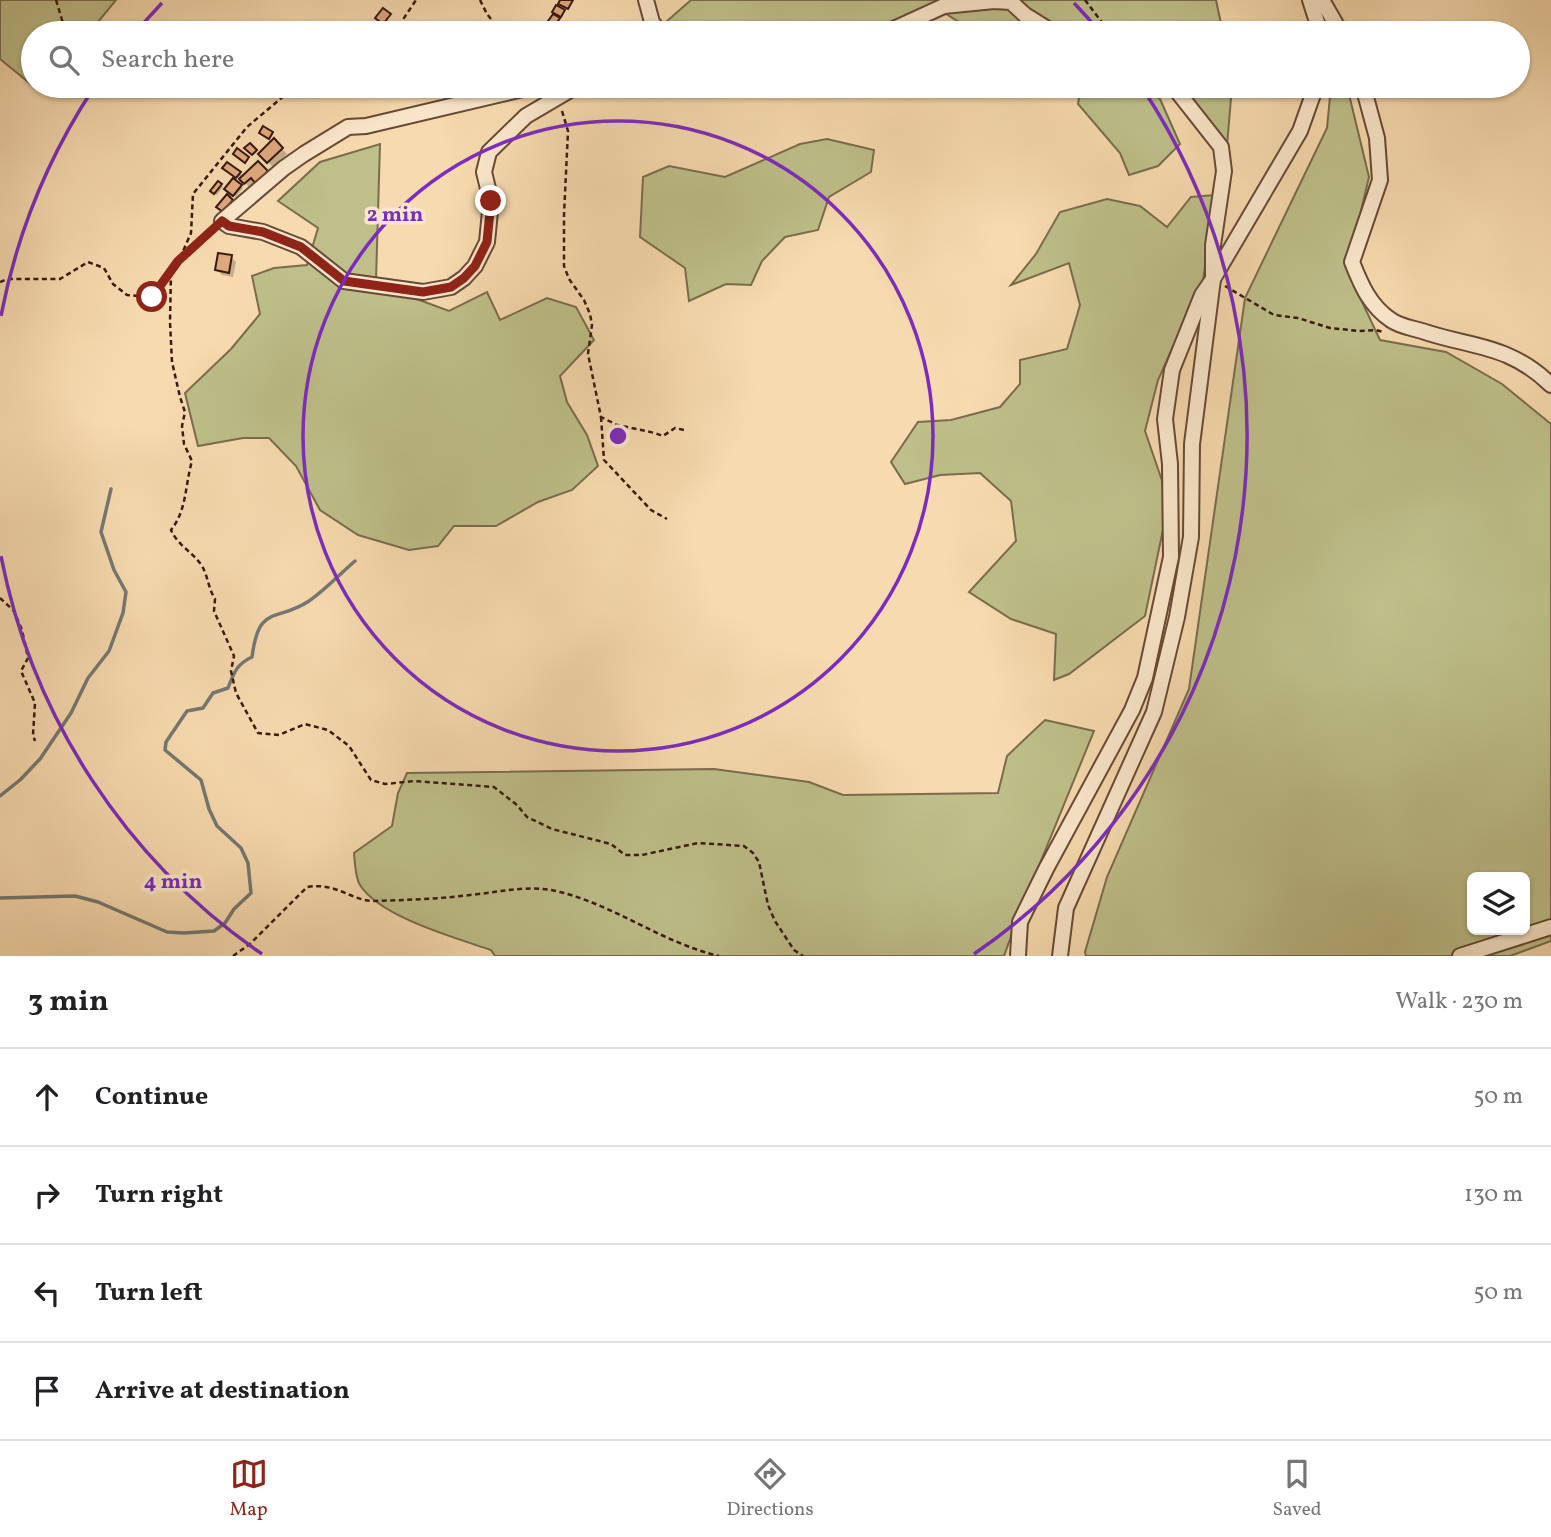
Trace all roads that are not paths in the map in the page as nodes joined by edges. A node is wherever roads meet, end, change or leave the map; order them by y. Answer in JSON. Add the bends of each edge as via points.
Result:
{"nodes":[{"id":1,"x":646,"y":0,"type":"edge"},
{"id":2,"x":1310,"y":0,"type":"edge"},
{"id":3,"x":1322,"y":0,"type":"edge"},
{"id":4,"x":652,"y":21,"type":"edge"},
{"id":5,"x":911,"y":21,"type":"edge"},
{"id":6,"x":1035,"y":21,"type":"edge"},
{"id":7,"x":1317,"y":21,"type":"edge"},
{"id":8,"x":1334,"y":21,"type":"edge"},
{"id":9,"x":486,"y":98,"type":"edge"},
{"id":10,"x":554,"y":98,"type":"edge"},
{"id":11,"x":1182,"y":98,"type":"edge"},
{"id":12,"x":1312,"y":98,"type":"edge"},
{"id":13,"x":1366,"y":98,"type":"edge"},
{"id":14,"x":1213,"y":279,"type":"junction"},
{"id":15,"x":1551,"y":385,"type":"edge"},
{"id":16,"x":1551,"y":926,"type":"edge"},
{"id":17,"x":1018,"y":956,"type":"edge"},
{"id":18,"x":1060,"y":956,"type":"edge"},
{"id":19,"x":1460,"y":956,"type":"edge"}],
"edges":[{"from":1,"to":4,"type":"street"},
{"from":2,"to":7,"type":"street"},
{"from":3,"to":8,"type":"street"},
{"from":5,"to":6,"type":"street","via":[[944,6],[994,1],[1011,2]]},
{"from":9,"to":10,"type":"street","via":[[366,127],[348,127],[284,168],[222,221],[301,247],[344,281],[423,292],[451,287],[475,266],[487,242],[491,201],[484,172],[489,152],[526,116]]},
{"from":11,"to":14,"type":"street","via":[[1221,147],[1224,171]]},
{"from":12,"to":14,"type":"street","via":[[1300,131]]},
{"from":13,"to":15,"type":"street","via":[[1377,138],[1380,180],[1352,262],[1365,294],[1392,321],[1497,349]]},
{"from":14,"to":17,"type":"street","via":[[1172,370],[1165,419],[1171,556],[1145,678],[1020,922]]},
{"from":14,"to":18,"type":"street","via":[[1192,444],[1191,537],[1177,617],[1154,712],[1066,908]]},
{"from":16,"to":19,"type":"street"}]}
